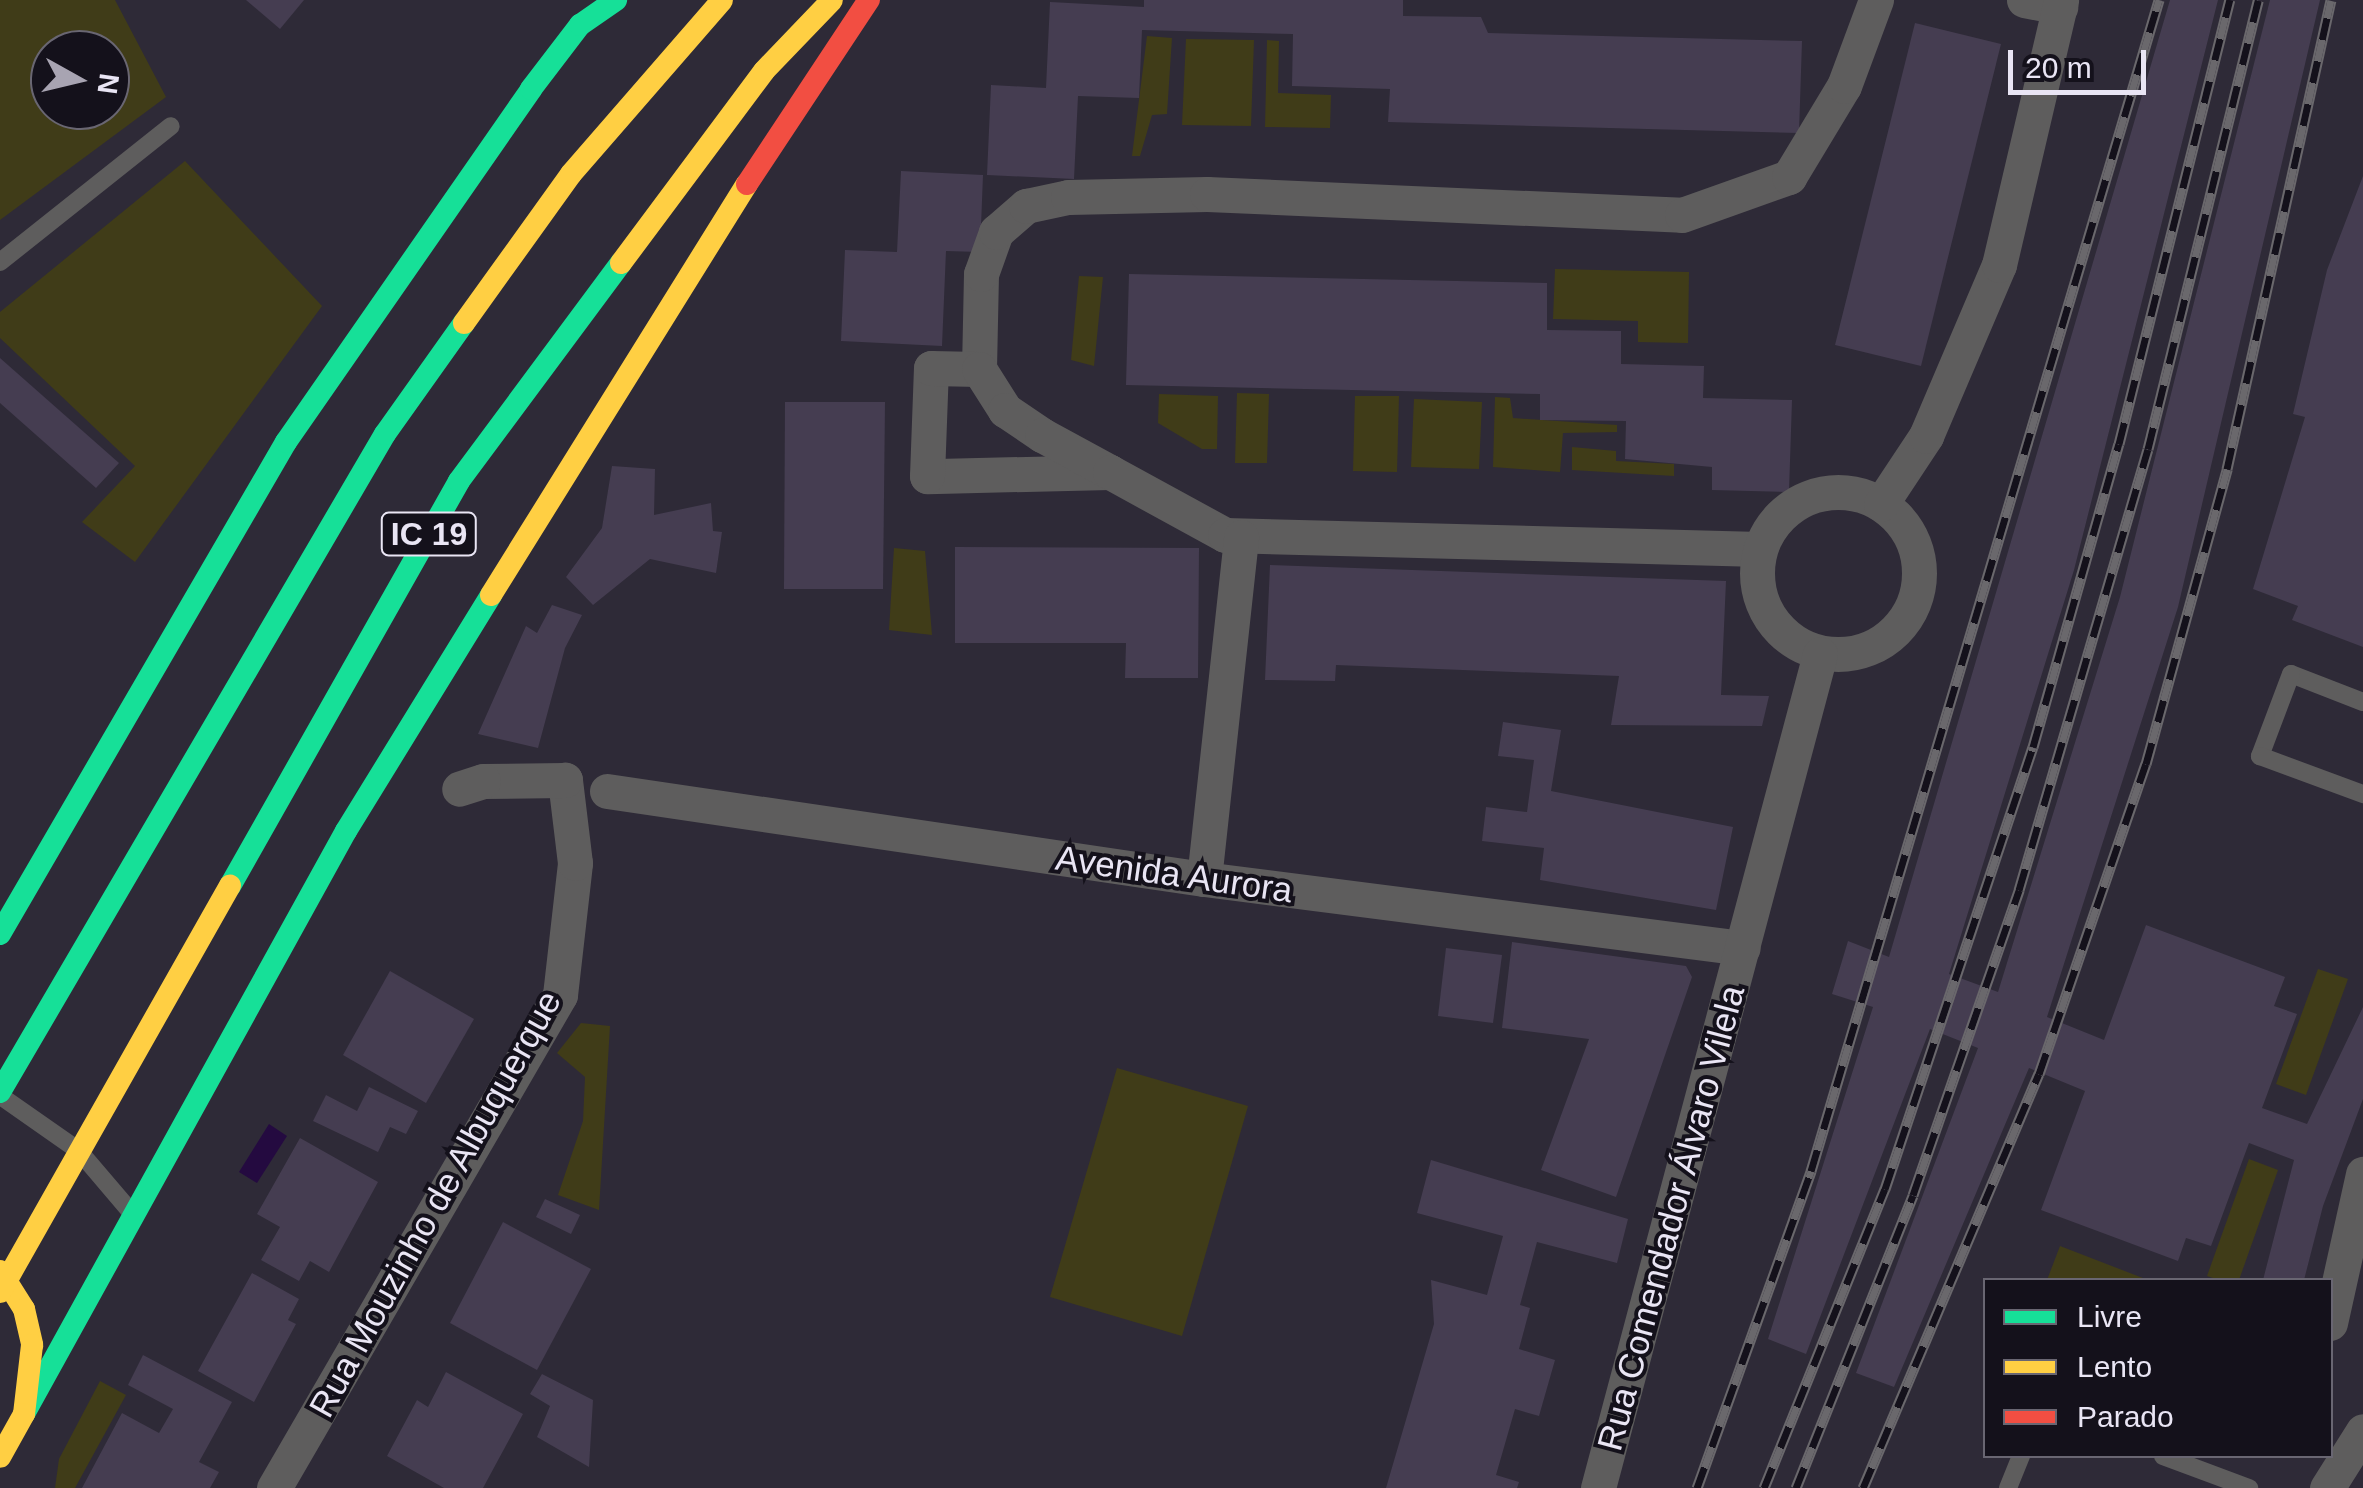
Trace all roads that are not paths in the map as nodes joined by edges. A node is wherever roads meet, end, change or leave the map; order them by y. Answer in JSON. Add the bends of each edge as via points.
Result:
{"nodes":[{"id":1,"x":616,"y":0,"type":"edge"},
{"id":2,"x":722,"y":0,"type":"edge"},
{"id":3,"x":832,"y":0,"type":"edge"},
{"id":4,"x":868,"y":0,"type":"edge"},
{"id":5,"x":1876,"y":0,"type":"edge"},
{"id":6,"x":2024,"y":0,"type":"edge"},
{"id":7,"x":2060,"y":4,"type":"edge"},
{"id":8,"x":171,"y":126,"type":"dead end"},
{"id":9,"x":0,"y":262,"type":"edge"},
{"id":10,"x":980,"y":369,"type":"junction"},
{"id":11,"x":1110,"y":472,"type":"junction"},
{"id":12,"x":1881,"y":504,"type":"junction"},
{"id":13,"x":1241,"y":537,"type":"junction"},
{"id":14,"x":1760,"y":548,"type":"junction"},
{"id":15,"x":1820,"y":654,"type":"junction"},
{"id":16,"x":2363,"y":702,"type":"edge"},
{"id":17,"x":458,"y":789,"type":"dead end"},
{"id":18,"x":606,"y":791,"type":"dead end"},
{"id":19,"x":2363,"y":794,"type":"edge"},
{"id":20,"x":1204,"y":880,"type":"junction"},
{"id":21,"x":0,"y":934,"type":"edge"},
{"id":22,"x":1744,"y":948,"type":"junction"},
{"id":23,"x":0,"y":1094,"type":"edge"},
{"id":24,"x":2363,"y":1174,"type":"edge"},
{"id":25,"x":134,"y":1215,"type":"junction"},
{"id":26,"x":0,"y":1271,"type":"edge"},
{"id":27,"x":0,"y":1292,"type":"edge"},
{"id":28,"x":2333,"y":1309,"type":"edge"},
{"id":29,"x":24,"y":1414,"type":"junction"},
{"id":30,"x":2363,"y":1431,"type":"edge"},
{"id":31,"x":9,"y":1456,"type":"edge"},
{"id":32,"x":2020,"y":1458,"type":"edge"},
{"id":33,"x":2168,"y":1458,"type":"edge"},
{"id":34,"x":2330,"y":1468,"type":"edge"},
{"id":35,"x":274,"y":1488,"type":"edge"},
{"id":36,"x":1598,"y":1488,"type":"edge"},
{"id":37,"x":2008,"y":1488,"type":"edge"},
{"id":38,"x":2249,"y":1488,"type":"edge"}],
"edges":[{"from":1,"to":21,"type":"main road","via":[[580,25],[530,89],[286,442]]},
{"from":2,"to":23,"type":"main road","number":"IC 19","via":[[570,174],[385,434]]},
{"from":3,"to":27,"type":"main road","number":"IC 19","via":[[764,71],[459,481]]},
{"from":4,"to":25,"type":"main road","via":[[723,220],[346,831]]},
{"from":5,"to":10,"type":"street","via":[[1844,86],[1789,177],[1682,215],[1207,194],[1068,196],[1026,206],[996,232],[981,274]]},
{"from":6,"to":7,"type":"street"},
{"from":7,"to":12,"type":"street","via":[[1998,265],[1926,436]]},
{"from":8,"to":9,"type":"lane"},
{"from":10,"to":11,"type":"street","via":[[1006,410]]},
{"from":10,"to":11,"type":"street","via":[[931,368],[927,476]]},
{"from":11,"to":13,"type":"street","via":[[1225,535]]},
{"from":12,"to":14,"type":"street","via":[[1858,494],[1809,496],[1771,526]]},
{"from":12,"to":15,"type":"street","via":[[1900,520],[1919,566],[1907,616],[1869,648]]},
{"from":13,"to":14,"type":"street"},
{"from":13,"to":20,"type":"street"},
{"from":14,"to":15,"type":"street","via":[[1758,588],[1774,625]]},
{"from":15,"to":22,"type":"street","name":"Rua Comendador Álvaro Vilela"},
{"from":16,"to":19,"type":"lane","via":[[2291,674],[2260,756]]},
{"from":17,"to":35,"type":"street","name":"Rua Mouzinho de Albuquerque","via":[[483,780],[565,780],[576,864],[560,995]]},
{"from":18,"to":20,"type":"street","name":"Avenida Aurora"},
{"from":20,"to":22,"type":"street","name":"Avenida Aurora"},
{"from":22,"to":36,"type":"street","name":"Rua Comendador Álvaro Vilela"},
{"from":23,"to":25,"type":"lane","via":[[80,1150]]},
{"from":24,"to":28,"type":"street"},
{"from":25,"to":29,"type":"main road"},
{"from":26,"to":29,"type":"main road","via":[[24,1309],[32,1345]]},
{"from":29,"to":31,"type":"main road"},
{"from":30,"to":34,"type":"street"},
{"from":32,"to":37,"type":"lane"},
{"from":33,"to":38,"type":"lane"}]}
